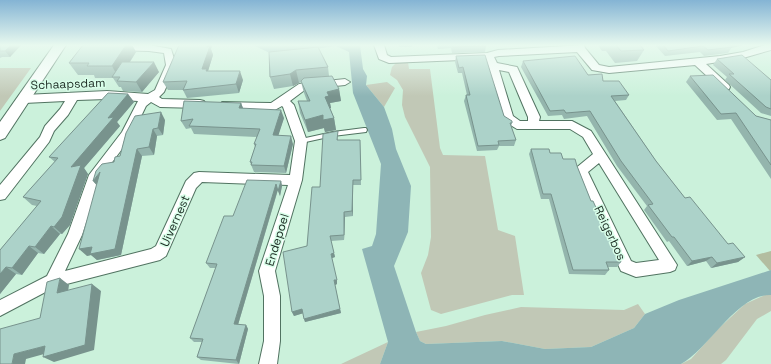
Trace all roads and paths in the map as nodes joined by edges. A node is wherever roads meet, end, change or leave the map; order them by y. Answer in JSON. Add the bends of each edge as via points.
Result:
{"nodes":[{"id":1,"x":49,"y":62,"type":"edge"},
{"id":2,"x":170,"y":62,"type":"edge"},
{"id":3,"x":491,"y":62,"type":"edge"},
{"id":4,"x":591,"y":62,"type":"edge"},
{"id":5,"x":687,"y":62,"type":"edge"},
{"id":6,"x":698,"y":62,"type":"edge"},
{"id":7,"x":493,"y":66,"type":"junction"},
{"id":8,"x":345,"y":82,"type":"dead end"},
{"id":9,"x":734,"y":96,"type":"edge"},
{"id":10,"x":74,"y":97,"type":"junction"},
{"id":11,"x":152,"y":98,"type":"junction"},
{"id":12,"x":24,"y":99,"type":"junction"},
{"id":13,"x":282,"y":100,"type":"junction"},
{"id":14,"x":533,"y":125,"type":"junction"},
{"id":15,"x":364,"y":130,"type":"dead end"},
{"id":16,"x":0,"y":134,"type":"edge"},
{"id":17,"x":300,"y":141,"type":"junction"},
{"id":18,"x":600,"y":154,"type":"junction"},
{"id":19,"x":296,"y":180,"type":"junction"},
{"id":20,"x":0,"y":195,"type":"edge"},
{"id":21,"x":52,"y":281,"type":"junction"},
{"id":22,"x":0,"y":308,"type":"edge"},
{"id":23,"x":268,"y":364,"type":"edge"}],
"edges":[{"from":1,"to":12,"type":"street"},
{"from":2,"to":11,"type":"street","via":[[159,92]]},
{"from":3,"to":7,"type":"street","name":"Reigerbos"},
{"from":4,"to":5,"type":"street","via":[[596,68],[609,70]]},
{"from":6,"to":9,"type":"street"},
{"from":7,"to":14,"type":"street","via":[[513,69],[534,117]]},
{"from":7,"to":14,"type":"street","name":"Reigerbos","via":[[508,118],[517,125]]},
{"from":8,"to":13,"type":"street","name":"Schaapsdam","via":[[303,86]]},
{"from":10,"to":11,"type":"street","name":"Schaapsdam","via":[[107,95]]},
{"from":10,"to":12,"type":"street","name":"Schaapsdam"},
{"from":10,"to":20,"type":"street","via":[[49,129],[45,139]]},
{"from":11,"to":13,"type":"street","name":"Schaapsdam","via":[[160,103],[273,107]]},
{"from":11,"to":21,"type":"street","via":[[141,104],[126,134],[95,175],[75,235]]},
{"from":12,"to":16,"type":"street"},
{"from":13,"to":17,"type":"street","name":"Endepoel","via":[[288,105]]},
{"from":14,"to":18,"type":"street","name":"Reigerbos","via":[[572,125],[587,134]]},
{"from":15,"to":17,"type":"lane"},
{"from":17,"to":19,"type":"street","name":"Endepoel"},
{"from":18,"to":18,"type":"street","name":"Reigerbos","via":[[617,180],[670,265],[636,270],[626,266],[581,171]]},
{"from":19,"to":21,"type":"street","name":"Uivernest","via":[[199,177],[191,185],[161,251],[155,255]]},
{"from":19,"to":23,"type":"street","name":"Endepoel","via":[[267,271],[272,296],[272,340]]},
{"from":21,"to":22,"type":"street","name":"Uivernest"}]}
